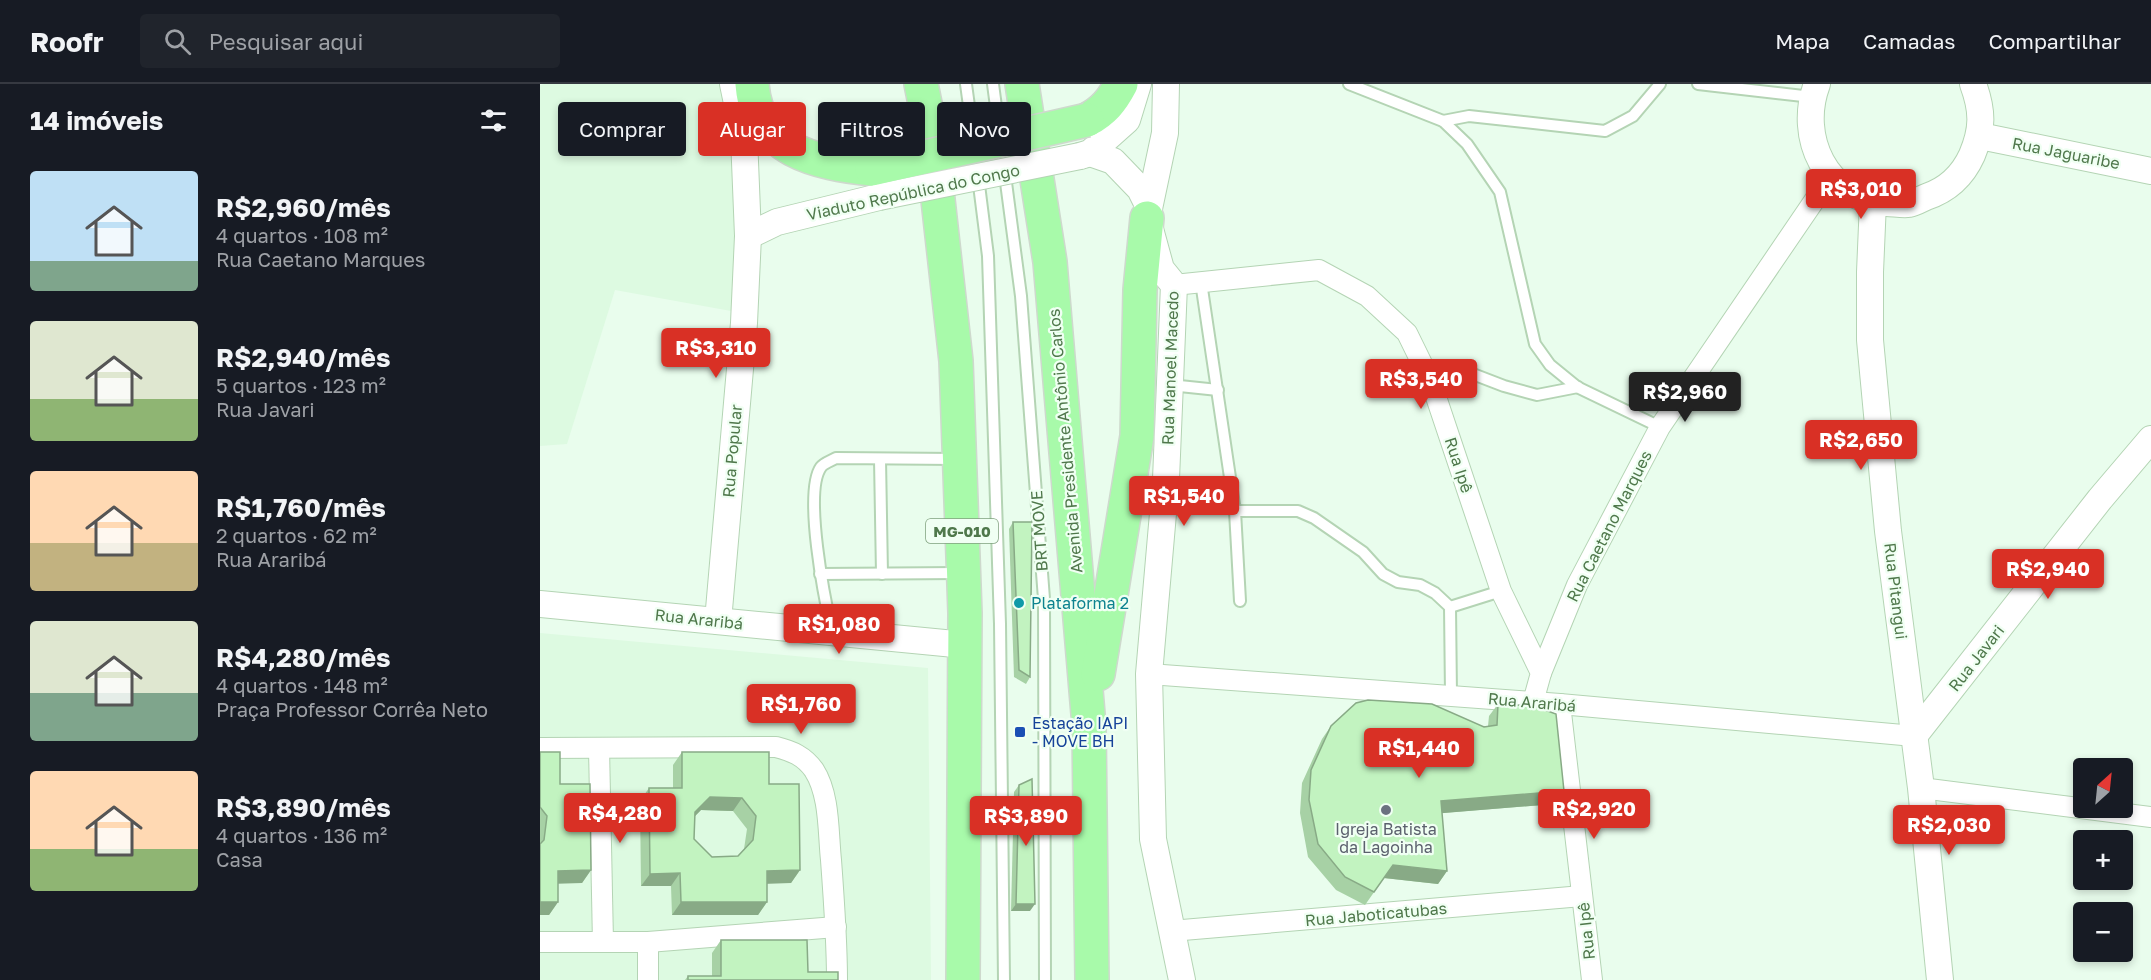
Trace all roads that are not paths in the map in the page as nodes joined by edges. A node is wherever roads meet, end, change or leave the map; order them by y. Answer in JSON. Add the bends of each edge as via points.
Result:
{"nodes":[{"id":1,"x":921,"y":84,"type":"edge"},
{"id":2,"x":966,"y":84,"type":"edge"},
{"id":3,"x":993,"y":84,"type":"edge"},
{"id":4,"x":1022,"y":84,"type":"edge"},
{"id":5,"x":1121,"y":84,"type":"edge"},
{"id":6,"x":1138,"y":84,"type":"edge"},
{"id":7,"x":1166,"y":84,"type":"edge"},
{"id":8,"x":1349,"y":84,"type":"edge"},
{"id":9,"x":1660,"y":84,"type":"edge"},
{"id":10,"x":1667,"y":84,"type":"edge"},
{"id":11,"x":1698,"y":84,"type":"edge"},
{"id":12,"x":1973,"y":84,"type":"edge"},
{"id":13,"x":744,"y":88,"type":"edge"},
{"id":14,"x":1815,"y":91,"type":"edge"},
{"id":15,"x":1443,"y":121,"type":"junction"},
{"id":16,"x":1980,"y":136,"type":"junction"},
{"id":17,"x":1085,"y":155,"type":"junction"},
{"id":18,"x":2151,"y":171,"type":"edge"},
{"id":19,"x":1831,"y":176,"type":"junction"},
{"id":20,"x":876,"y":183,"type":"junction"},
{"id":21,"x":1873,"y":202,"type":"junction"},
{"id":22,"x":1148,"y":211,"type":"junction"},
{"id":23,"x":748,"y":236,"type":"junction"},
{"id":24,"x":1201,"y":282,"type":"junction"},
{"id":25,"x":1174,"y":285,"type":"junction"},
{"id":26,"x":1452,"y":366,"type":"dead end"},
{"id":27,"x":1169,"y":385,"type":"junction"},
{"id":28,"x":1578,"y":387,"type":"junction"},
{"id":29,"x":1218,"y":390,"type":"junction"},
{"id":30,"x":1660,"y":426,"type":"junction"},
{"id":31,"x":2151,"y":439,"type":"edge"},
{"id":32,"x":880,"y":459,"type":"junction"},
{"id":33,"x":959,"y":459,"type":"junction"},
{"id":34,"x":1235,"y":511,"type":"junction"},
{"id":35,"x":963,"y":573,"type":"junction"},
{"id":36,"x":820,"y":574,"type":"junction"},
{"id":37,"x":882,"y":574,"type":"junction"},
{"id":38,"x":1501,"y":591,"type":"junction"},
{"id":39,"x":1240,"y":601,"type":"dead end"},
{"id":40,"x":540,"y":604,"type":"edge"},
{"id":41,"x":1450,"y":607,"type":"junction"},
{"id":42,"x":718,"y":621,"type":"junction"},
{"id":43,"x":832,"y":632,"type":"junction"},
{"id":44,"x":965,"y":645,"type":"junction"},
{"id":45,"x":1541,"y":673,"type":"junction"},
{"id":46,"x":1149,"y":674,"type":"junction"},
{"id":47,"x":1451,"y":695,"type":"junction"},
{"id":48,"x":1533,"y":702,"type":"junction"},
{"id":49,"x":1560,"y":704,"type":"junction"},
{"id":50,"x":1089,"y":726,"type":"junction"},
{"id":51,"x":1914,"y":736,"type":"junction"},
{"id":52,"x":540,"y":748,"type":"edge"},
{"id":53,"x":599,"y":748,"type":"junction"},
{"id":54,"x":1921,"y":788,"type":"junction"},
{"id":55,"x":2151,"y":817,"type":"edge"},
{"id":56,"x":1582,"y":896,"type":"junction"},
{"id":57,"x":836,"y":927,"type":"junction"},
{"id":58,"x":1171,"y":931,"type":"junction"},
{"id":59,"x":540,"y":942,"type":"edge"},
{"id":60,"x":603,"y":942,"type":"junction"},
{"id":61,"x":648,"y":942,"type":"junction"},
{"id":62,"x":648,"y":980,"type":"edge"},
{"id":63,"x":837,"y":980,"type":"edge"},
{"id":64,"x":963,"y":980,"type":"edge"},
{"id":65,"x":1004,"y":980,"type":"edge"},
{"id":66,"x":1045,"y":980,"type":"edge"},
{"id":67,"x":1092,"y":980,"type":"edge"},
{"id":68,"x":1182,"y":980,"type":"edge"},
{"id":69,"x":1592,"y":980,"type":"edge"},
{"id":70,"x":1940,"y":980,"type":"edge"}],
"edges":[{"from":1,"to":33,"type":"highway","number":"MG-010","via":[[930,128],[956,361]]},
{"from":2,"to":65,"type":"lane","via":[[989,268]]},
{"from":3,"to":66,"type":"lane","name":"BRT MOVE","via":[[1021,296],[1044,599]]},
{"from":4,"to":50,"type":"highway","name":"Avenida Presidente Antônio Carlos","via":[[1050,262]]},
{"from":5,"to":20,"type":"highway","bridge":true,"via":[[1102,112],[1087,120]]},
{"from":6,"to":17,"type":"street","via":[[1126,120]]},
{"from":7,"to":22,"type":"street","name":"Rua Manoel Macedo","via":[[1165,133]]},
{"from":8,"to":15,"type":"lane"},
{"from":9,"to":10,"type":"lane"},
{"from":9,"to":15,"type":"lane","via":[[1633,116],[1605,130],[1469,116]]},
{"from":11,"to":14,"type":"lane"},
{"from":12,"to":16,"type":"street","via":[[1980,104]]},
{"from":13,"to":20,"type":"highway","via":[[766,126],[788,148]]},
{"from":13,"to":23,"type":"street","name":"Rua Popular"},
{"from":14,"to":19,"type":"street","via":[[1809,128],[1816,153]]},
{"from":15,"to":28,"type":"lane","via":[[1467,144],[1500,192],[1535,344],[1550,365]]},
{"from":16,"to":18,"type":"street","name":"Rua Jaguaribe"},
{"from":16,"to":21,"type":"street","via":[[1966,168],[1941,192],[1908,204]]},
{"from":17,"to":20,"type":"street","name":"Viaduto República do Congo","bridge":true},
{"from":17,"to":22,"type":"street","via":[[1113,162],[1140,189]]},
{"from":19,"to":21,"type":"street","via":[[1850,192]]},
{"from":19,"to":30,"type":"street","name":"Rua Caetano Marques"},
{"from":20,"to":23,"type":"street","name":"Viaduto República do Congo"},
{"from":21,"to":51,"type":"street","name":"Rua Pitangui","via":[[1870,340],[1888,531]]},
{"from":22,"to":25,"type":"street","name":"Rua Manoel Macedo","via":[[1161,269]]},
{"from":22,"to":50,"type":"highway","via":[[1140,290],[1137,436]]},
{"from":23,"to":42,"type":"street","name":"Rua Popular"},
{"from":24,"to":25,"type":"street","name":"Rua Ipê"},
{"from":24,"to":29,"type":"lane"},
{"from":24,"to":38,"type":"street","name":"Rua Ipê","via":[[1319,270],[1366,296],[1407,333],[1431,382]]},
{"from":25,"to":27,"type":"street","name":"Rua Manoel Macedo"},
{"from":26,"to":28,"type":"lane","via":[[1537,395]]},
{"from":27,"to":29,"type":"lane"},
{"from":27,"to":46,"type":"street","name":"Rua Manoel Macedo","via":[[1166,479]]},
{"from":28,"to":30,"type":"lane"},
{"from":29,"to":34,"type":"lane"},
{"from":30,"to":45,"type":"street","name":"Rua Caetano Marques","via":[[1577,585]]},
{"from":31,"to":51,"type":"street","name":"Rua Javari"},
{"from":32,"to":33,"type":"lane"},
{"from":32,"to":36,"type":"lane","via":[[836,458],[822,465],[816,476]]},
{"from":32,"to":37,"type":"lane"},
{"from":33,"to":35,"type":"highway","number":"MG-010"},
{"from":34,"to":39,"type":"lane"},
{"from":34,"to":41,"type":"lane","via":[[1298,512],[1314,518],[1363,552],[1383,574],[1398,582],[1420,585],[1436,593]]},
{"from":35,"to":37,"type":"lane"},
{"from":35,"to":44,"type":"highway","number":"MG-010"},
{"from":36,"to":37,"type":"lane"},
{"from":36,"to":43,"type":"lane"},
{"from":38,"to":41,"type":"lane"},
{"from":38,"to":45,"type":"street","name":"Rua Ipê"},
{"from":40,"to":42,"type":"street","name":"Rua Araribá"},
{"from":41,"to":47,"type":"lane"},
{"from":42,"to":43,"type":"street","name":"Rua Araribá"},
{"from":43,"to":44,"type":"street","name":"Rua Araribá"},
{"from":44,"to":64,"type":"highway","number":"MG-010"},
{"from":45,"to":48,"type":"street"},
{"from":46,"to":47,"type":"street","name":"Rua Araribá"},
{"from":46,"to":58,"type":"street","name":"Rua Manoel Macedo","via":[[1153,839]]},
{"from":47,"to":48,"type":"street","name":"Rua Araribá"},
{"from":48,"to":49,"type":"street","name":"Rua Araribá"},
{"from":49,"to":51,"type":"street","name":"Rua Araribá"},
{"from":49,"to":56,"type":"street","name":"Rua Ipê"},
{"from":50,"to":67,"type":"highway","name":"Avenida Presidente Antônio Carlos"},
{"from":51,"to":54,"type":"street","name":"Rua Pitangui"},
{"from":52,"to":53,"type":"street"},
{"from":53,"to":57,"type":"street","via":[[776,747],[805,759],[821,785],[827,813]]},
{"from":53,"to":60,"type":"street"},
{"from":54,"to":55,"type":"street"},
{"from":54,"to":70,"type":"street","name":"Rua Pitangui"},
{"from":56,"to":58,"type":"street","name":"Rua Jaboticatubas"},
{"from":56,"to":69,"type":"street","name":"Rua Ipê"},
{"from":57,"to":61,"type":"street"},
{"from":57,"to":63,"type":"street"},
{"from":58,"to":68,"type":"street","name":"Rua Manoel Macedo"},
{"from":59,"to":60,"type":"street"},
{"from":60,"to":61,"type":"street"},
{"from":61,"to":62,"type":"street"}]}
